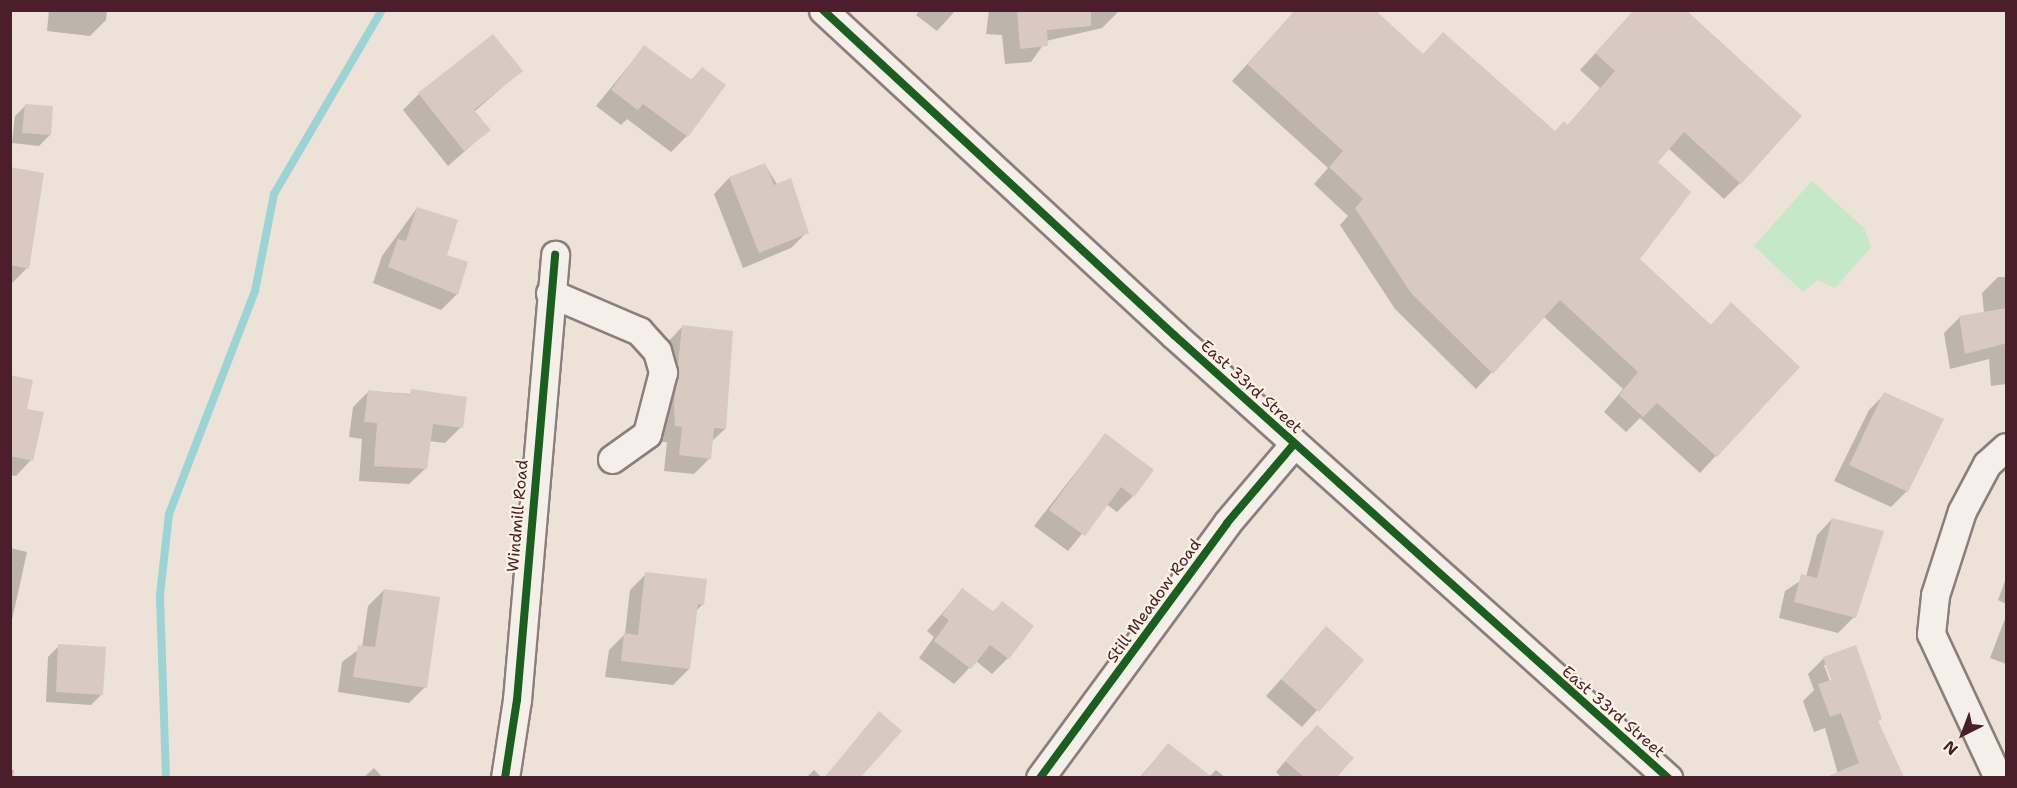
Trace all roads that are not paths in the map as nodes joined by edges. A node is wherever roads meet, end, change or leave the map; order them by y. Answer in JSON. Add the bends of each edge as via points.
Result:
{"nodes":[{"id":1,"x":823,"y":10,"type":"edge"},
{"id":2,"x":555,"y":255,"type":"dead end"},
{"id":3,"x":550,"y":293,"type":"junction"},
{"id":4,"x":1294,"y":444,"type":"junction"},
{"id":5,"x":2007,"y":447,"type":"edge"},
{"id":6,"x":612,"y":459,"type":"dead end"},
{"id":7,"x":1995,"y":771,"type":"dead end"},
{"id":8,"x":505,"y":777,"type":"edge"},
{"id":9,"x":1040,"y":777,"type":"edge"},
{"id":10,"x":1668,"y":777,"type":"edge"}],
"edges":[{"from":1,"to":4,"type":"street","name":"East 33rd Street"},
{"from":2,"to":3,"type":"street","name":"Windmill Road"},
{"from":3,"to":6,"type":"street","via":[[639,331],[657,351],[663,372],[647,434]]},
{"from":3,"to":8,"type":"street","name":"Windmill Road","via":[[517,700]]},
{"from":4,"to":9,"type":"street","name":"Still Meadow Road","via":[[1227,523]]},
{"from":4,"to":10,"type":"street","name":"East 33rd Street"},
{"from":5,"to":7,"type":"street","via":[[1988,464],[1962,511],[1935,595],[1931,634]]}]}
